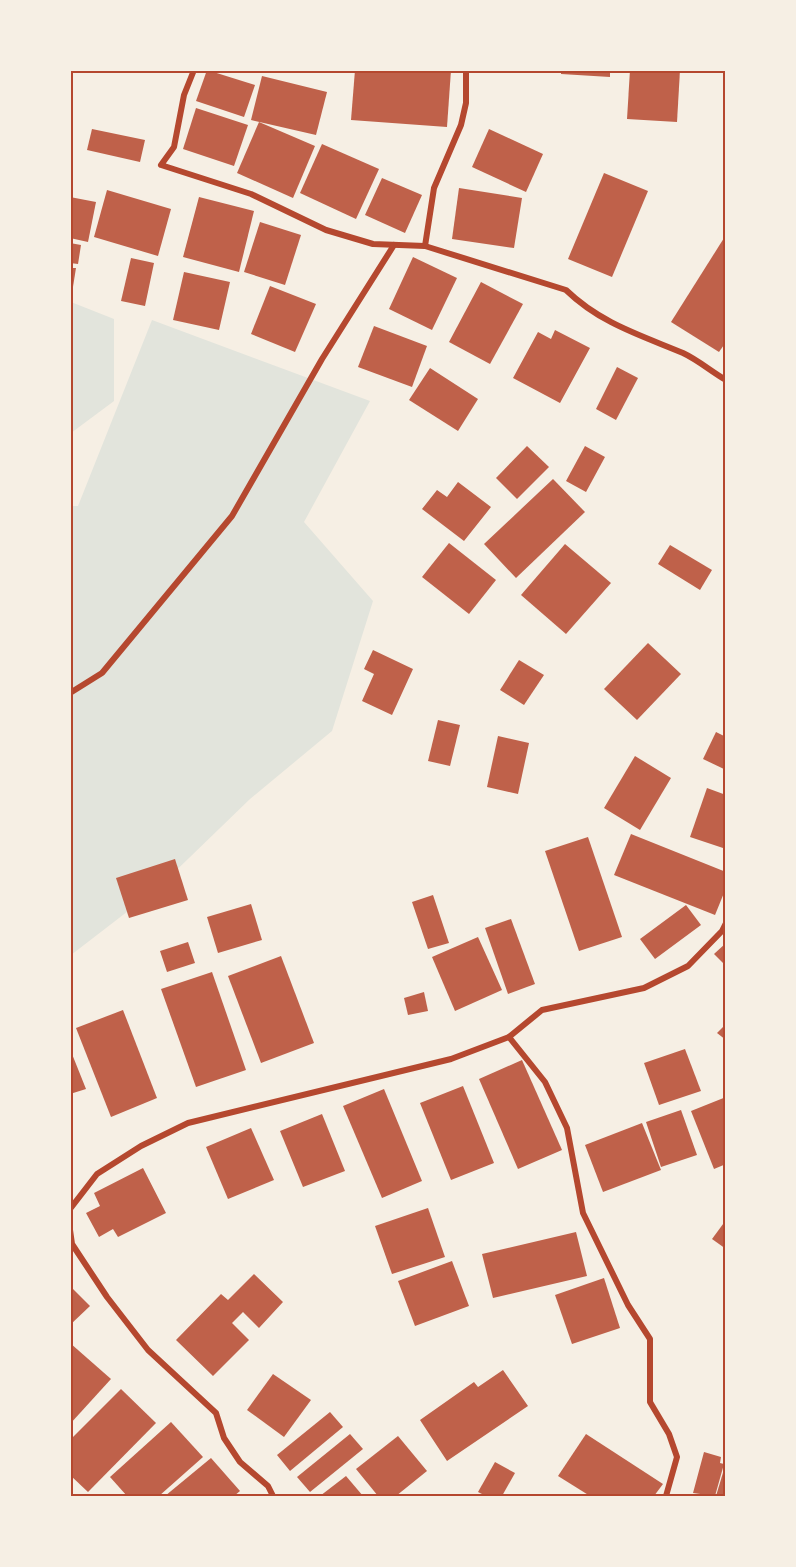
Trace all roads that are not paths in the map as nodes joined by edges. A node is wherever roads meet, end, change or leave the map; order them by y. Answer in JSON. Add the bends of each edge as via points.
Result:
{"nodes":[{"id":1,"x":194,"y":70,"type":"edge"},
{"id":2,"x":466,"y":70,"type":"edge"},
{"id":3,"x":393,"y":245,"type":"junction"},
{"id":4,"x":425,"y":246,"type":"junction"},
{"id":5,"x":726,"y":381,"type":"edge"},
{"id":6,"x":70,"y":693,"type":"edge"},
{"id":7,"x":726,"y":922,"type":"edge"},
{"id":8,"x":509,"y":1036,"type":"junction"},
{"id":9,"x":70,"y":1209,"type":"edge"},
{"id":10,"x":70,"y":1230,"type":"edge"},
{"id":11,"x":273,"y":1497,"type":"edge"},
{"id":12,"x":666,"y":1497,"type":"edge"}],
"edges":[{"from":1,"to":3,"type":"street","via":[[184,95],[174,147],[161,165],[251,194],[326,230],[373,244]]},
{"from":2,"to":4,"type":"street","via":[[461,125],[434,188]]},
{"from":3,"to":4,"type":"street"},
{"from":3,"to":6,"type":"street","via":[[232,516],[102,673]]},
{"from":4,"to":5,"type":"street","via":[[566,290],[584,307],[641,339],[685,354]]},
{"from":7,"to":8,"type":"street","via":[[688,966],[644,988],[542,1010]]},
{"from":8,"to":9,"type":"street","via":[[451,1059],[188,1123],[97,1174]]},
{"from":8,"to":12,"type":"street","via":[[545,1082],[567,1128],[584,1213],[628,1305],[650,1339],[650,1402],[669,1434],[677,1458]]},
{"from":10,"to":11,"type":"street","via":[[72,1244],[107,1297],[148,1350],[216,1413],[224,1438],[240,1462],[268,1486]]}]}
